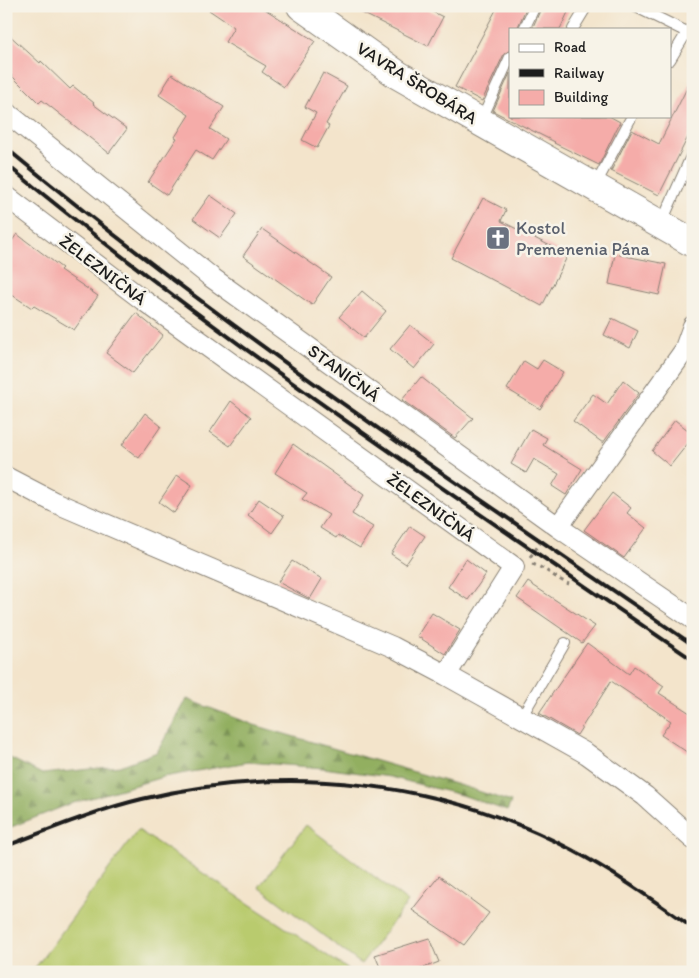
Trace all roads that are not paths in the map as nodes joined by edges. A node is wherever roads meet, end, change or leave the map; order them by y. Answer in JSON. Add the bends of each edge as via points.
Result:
{"nodes":[{"id":1,"x":301,"y":6,"type":"edge"},
{"id":2,"x":535,"y":6,"type":"edge"},
{"id":3,"x":587,"y":6,"type":"edge"},
{"id":4,"x":634,"y":6,"type":"edge"},
{"id":5,"x":668,"y":26,"type":"edge"},
{"id":6,"x":524,"y":28,"type":"edge"},
{"id":7,"x":574,"y":28,"type":"edge"},
{"id":8,"x":690,"y":30,"type":"edge"},
{"id":9,"x":672,"y":57,"type":"edge"},
{"id":10,"x":509,"y":60,"type":"edge"},
{"id":11,"x":6,"y":112,"type":"edge"},
{"id":12,"x":631,"y":118,"type":"edge"},
{"id":13,"x":480,"y":122,"type":"junction"},
{"id":14,"x":693,"y":152,"type":"edge"},
{"id":15,"x":594,"y":186,"type":"junction"},
{"id":16,"x":6,"y":196,"type":"edge"},
{"id":17,"x":661,"y":224,"type":"junction"},
{"id":18,"x":693,"y":242,"type":"edge"},
{"id":19,"x":693,"y":326,"type":"edge"},
{"id":20,"x":6,"y":477,"type":"edge"},
{"id":21,"x":558,"y":527,"type":"junction"},
{"id":22,"x":693,"y":619,"type":"edge"},
{"id":23,"x":565,"y":642,"type":"dead end"},
{"id":24,"x":446,"y":675,"type":"junction"},
{"id":25,"x":522,"y":716,"type":"junction"},
{"id":26,"x":693,"y":839,"type":"edge"}],
"edges":[{"from":1,"to":13,"type":"street","name":"VAVRA ŠROBÁRA","via":[[398,75]]},
{"from":2,"to":6,"type":"lane"},
{"from":3,"to":7,"type":"lane"},
{"from":4,"to":5,"type":"lane"},
{"from":5,"to":8,"type":"lane"},
{"from":8,"to":9,"type":"lane"},
{"from":10,"to":13,"type":"lane"},
{"from":11,"to":21,"type":"street","name":"STANIČNÁ","via":[[211,277]]},
{"from":12,"to":15,"type":"lane"},
{"from":13,"to":15,"type":"street","name":"VAVRA ŠROBÁRA"},
{"from":14,"to":17,"type":"lane"},
{"from":15,"to":17,"type":"street","name":"VAVRA ŠROBÁRA"},
{"from":16,"to":24,"type":"street","name":"ŽELEZNIČNÁ","via":[[143,300],[514,567]]},
{"from":17,"to":18,"type":"street","name":"VAVRA ŠROBÁRA"},
{"from":19,"to":21,"type":"street","via":[[684,351]]},
{"from":20,"to":24,"type":"street","via":[[54,502],[393,647]]},
{"from":21,"to":22,"type":"street","name":"STANIČNÁ"},
{"from":23,"to":25,"type":"lane"},
{"from":24,"to":25,"type":"street"},
{"from":25,"to":26,"type":"street","via":[[594,759],[645,796]]}]}
